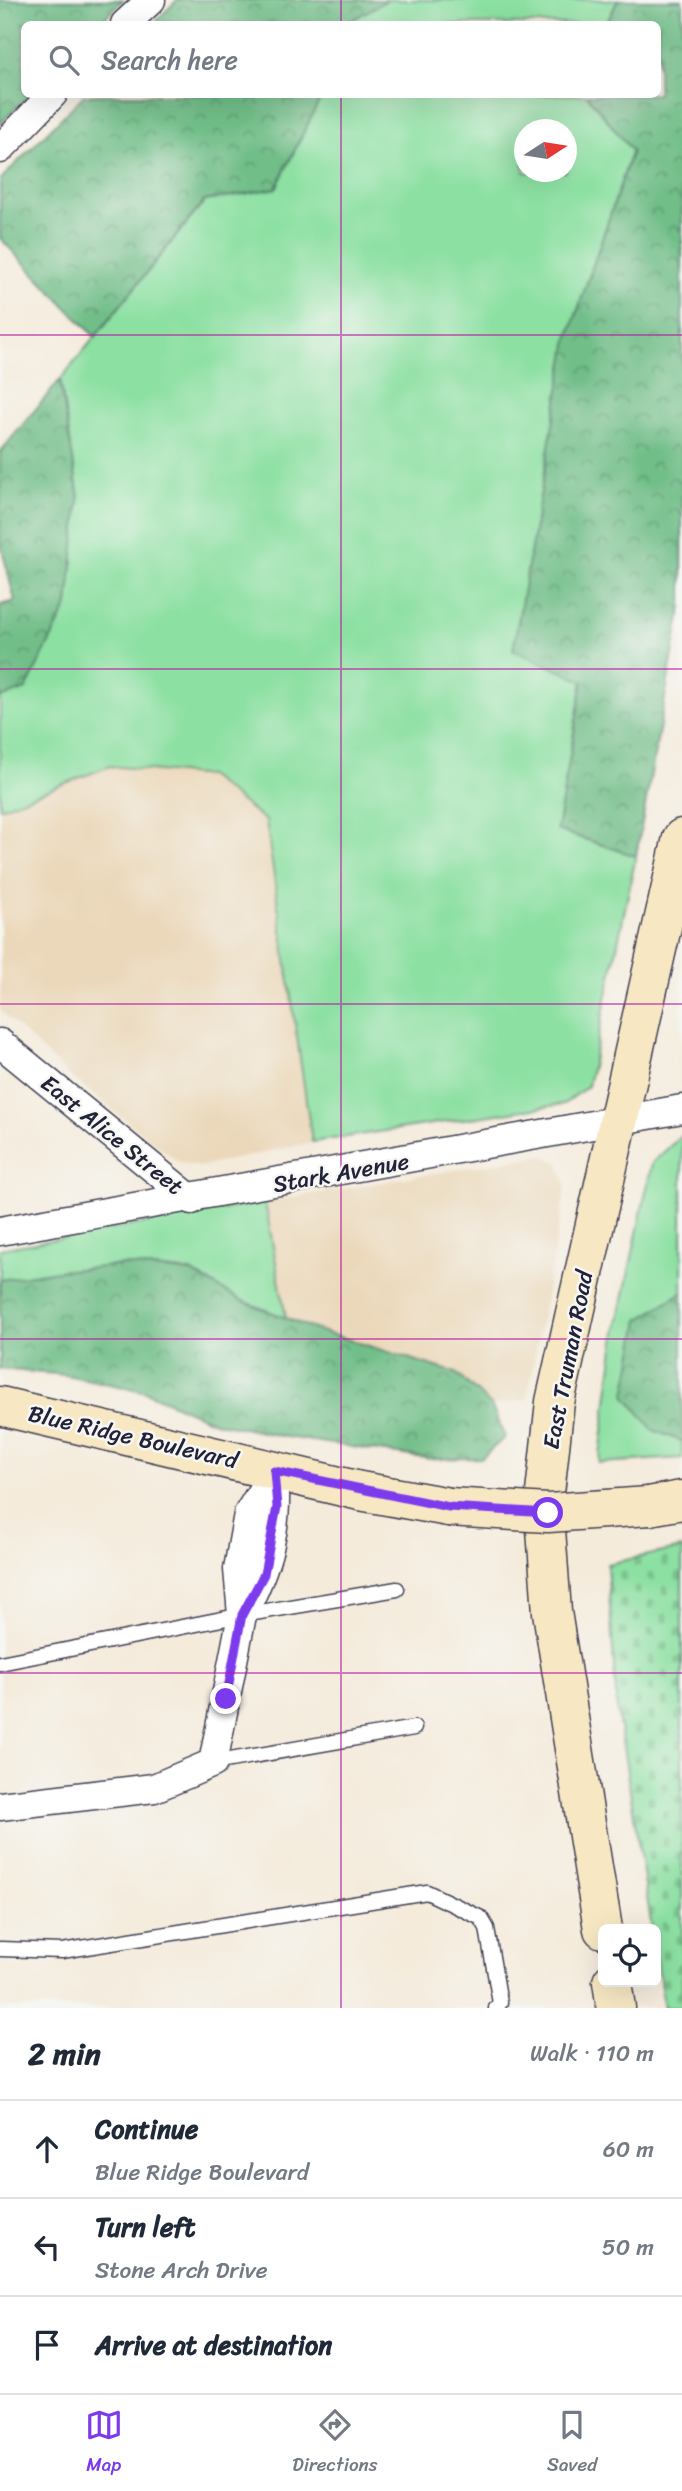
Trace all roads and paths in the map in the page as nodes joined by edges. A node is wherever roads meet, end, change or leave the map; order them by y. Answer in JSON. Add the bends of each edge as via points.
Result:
{"nodes":[{"id":1,"x":151,"y":0,"type":"edge"},
{"id":2,"x":128,"y":21,"type":"edge"},
{"id":3,"x":49,"y":98,"type":"edge"},
{"id":4,"x":0,"y":149,"type":"edge"},
{"id":5,"x":682,"y":838,"type":"edge"},
{"id":6,"x":0,"y":1043,"type":"edge"},
{"id":7,"x":682,"y":1109,"type":"edge"},
{"id":8,"x":619,"y":1123,"type":"junction"},
{"id":9,"x":192,"y":1200,"type":"junction"},
{"id":10,"x":0,"y":1231,"type":"edge"},
{"id":11,"x":0,"y":1406,"type":"edge"},
{"id":12,"x":274,"y":1471,"type":"junction"},
{"id":13,"x":665,"y":1503,"type":"edge"},
{"id":14,"x":397,"y":1589,"type":"dead end"},
{"id":15,"x":242,"y":1615,"type":"junction"},
{"id":16,"x":0,"y":1664,"type":"edge"},
{"id":17,"x":414,"y":1728,"type":"dead end"},
{"id":18,"x":213,"y":1763,"type":"junction"},
{"id":19,"x":0,"y":1806,"type":"edge"},
{"id":20,"x":602,"y":1924,"type":"edge"},
{"id":21,"x":0,"y":1949,"type":"edge"},
{"id":22,"x":613,"y":1987,"type":"edge"},
{"id":23,"x":498,"y":2005,"type":"edge"},
{"id":24,"x":616,"y":2008,"type":"edge"}],
"edges":[{"from":1,"to":2,"type":"street"},
{"from":3,"to":4,"type":"street"},
{"from":5,"to":8,"type":"main road","name":"East Truman Road"},
{"from":6,"to":9,"type":"street","name":"East Alice Street"},
{"from":7,"to":8,"type":"street","name":"Stark Avenue"},
{"from":8,"to":9,"type":"street","name":"Stark Avenue"},
{"from":8,"to":20,"type":"main road","name":"East Truman Road","via":[[555,1402],[544,1502],[552,1612]]},
{"from":9,"to":10,"type":"street","name":"Stark Avenue"},
{"from":11,"to":12,"type":"main road","name":"Blue Ridge Boulevard"},
{"from":12,"to":13,"type":"main road","name":"Blue Ridge Boulevard","bridge":true,"via":[[449,1507],[548,1513]]},
{"from":12,"to":15,"type":"street","via":[[248,1514],[238,1569]]},
{"from":14,"to":15,"type":"lane"},
{"from":15,"to":16,"type":"lane"},
{"from":15,"to":18,"type":"street"},
{"from":17,"to":18,"type":"lane"},
{"from":18,"to":19,"type":"street","via":[[154,1788]]},
{"from":21,"to":23,"type":"lane","via":[[62,1951],[427,1892],[481,1918],[487,1928]]},
{"from":22,"to":24,"type":"main road"}]}
